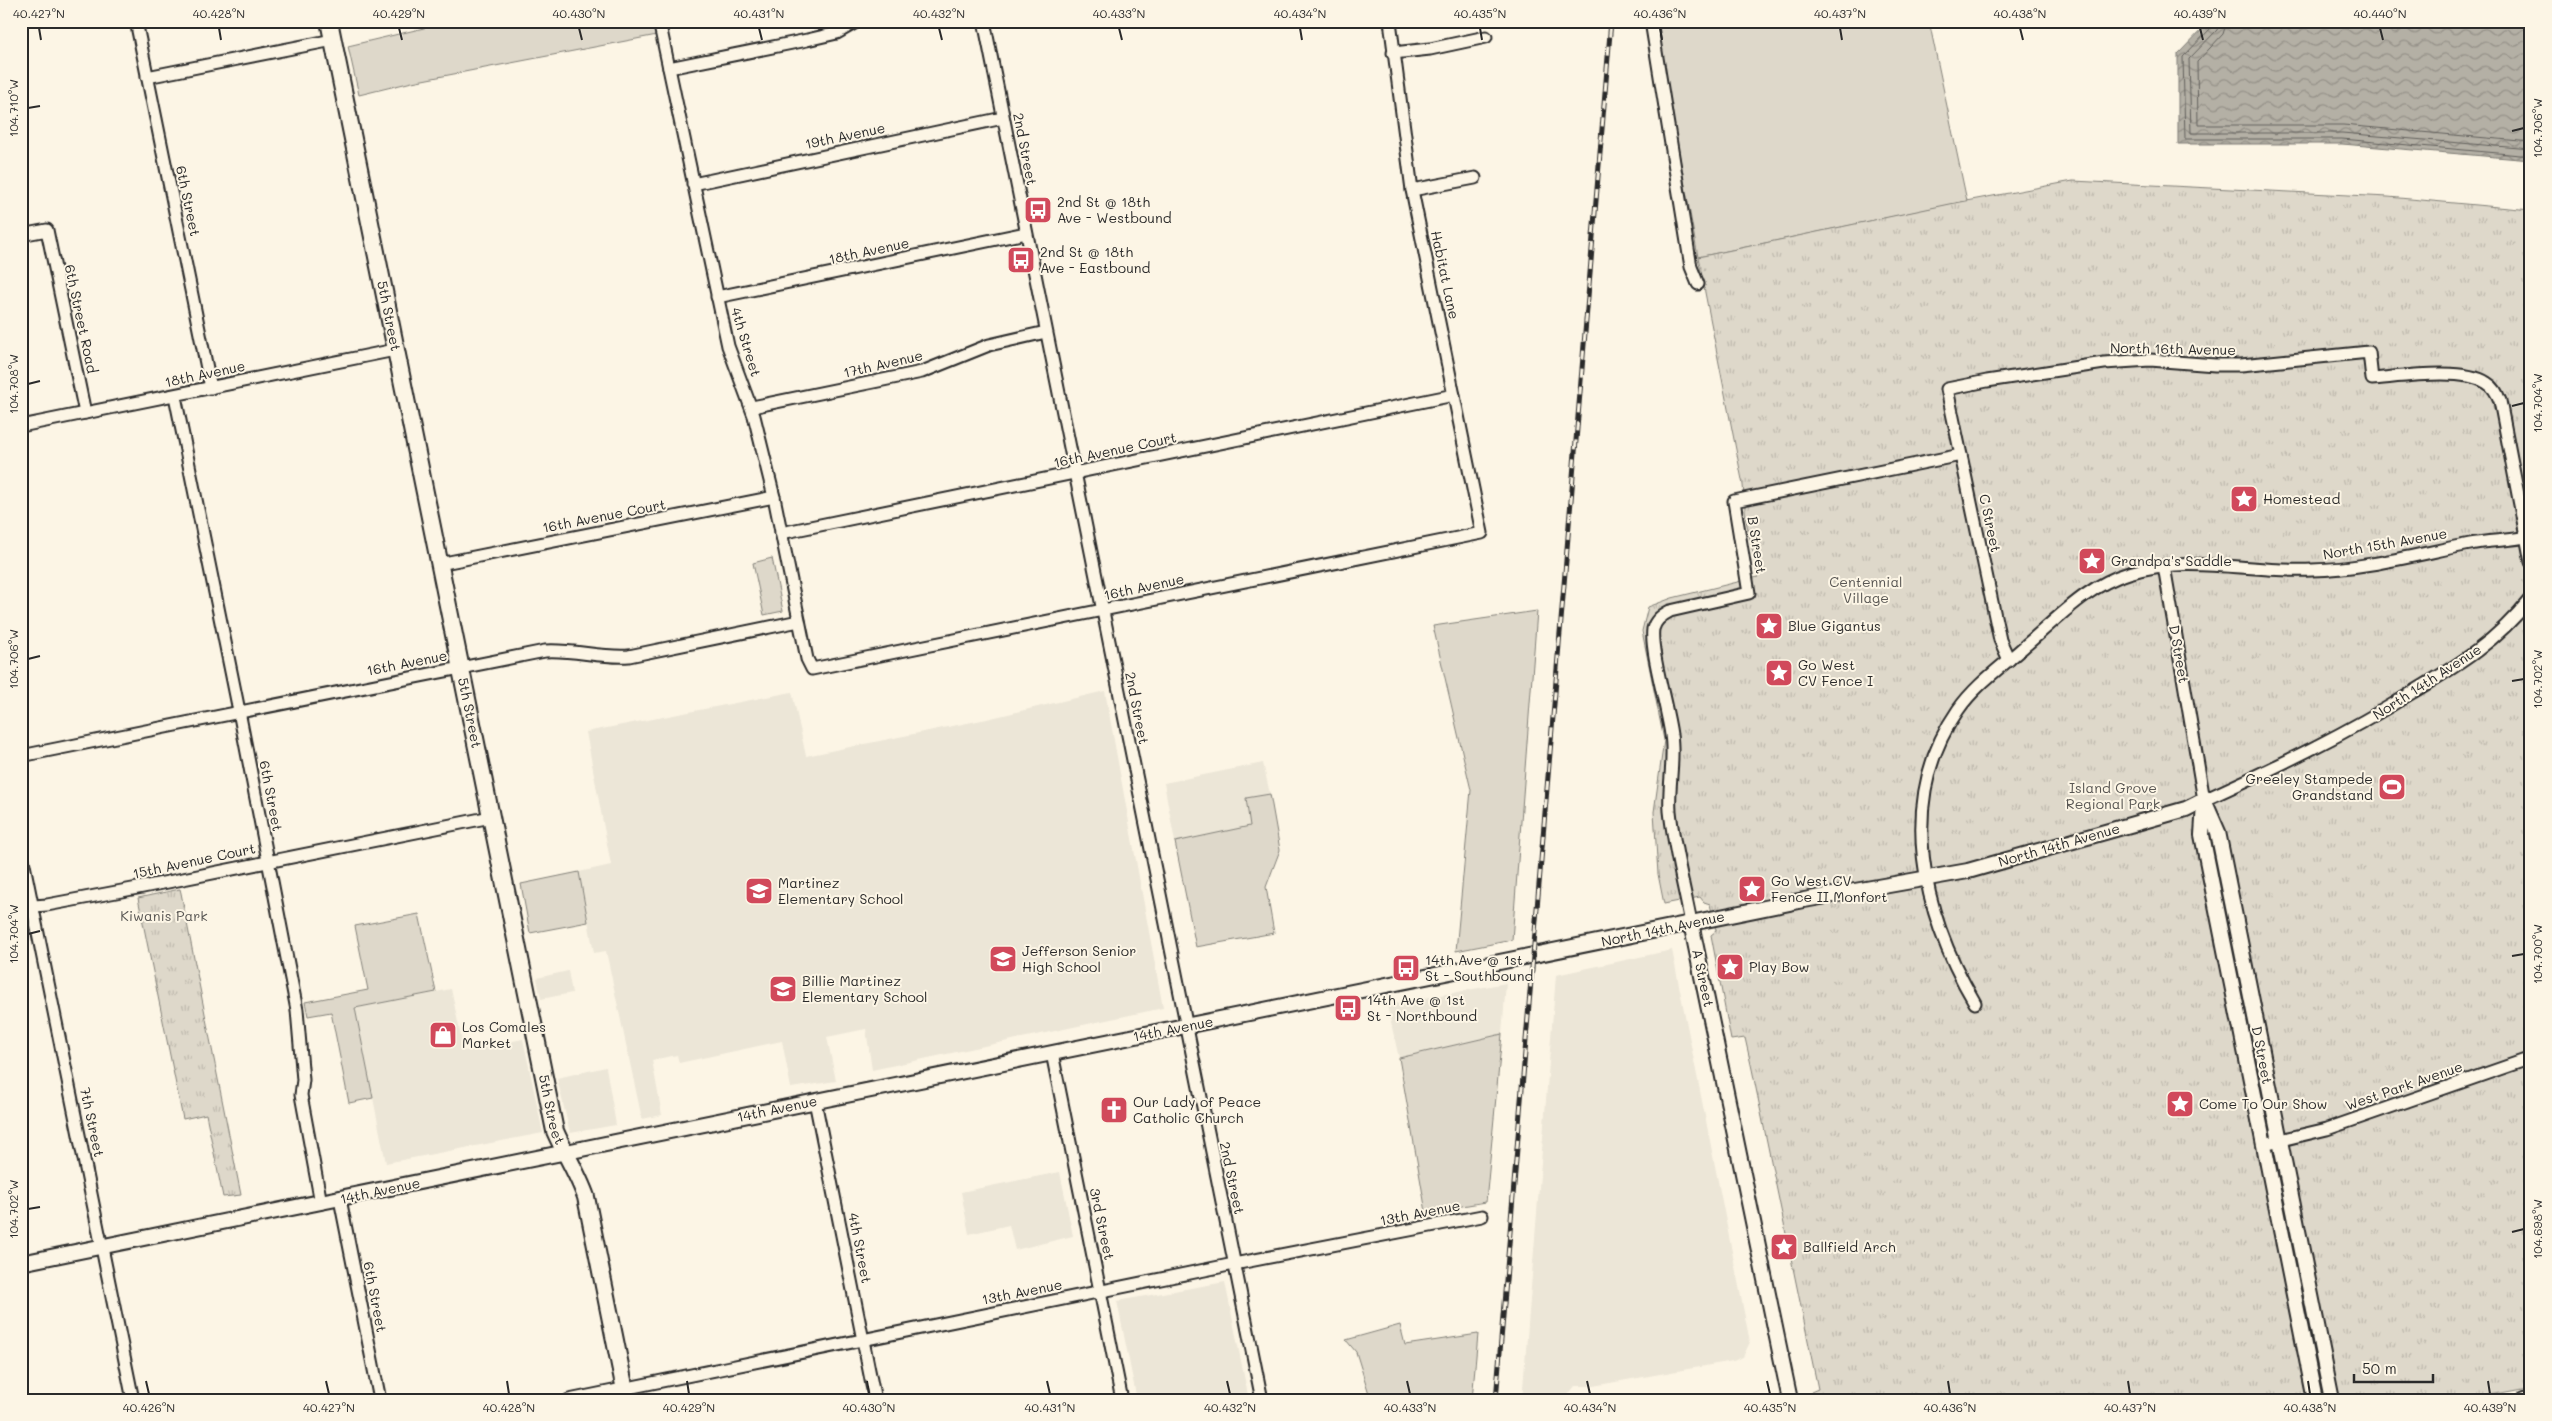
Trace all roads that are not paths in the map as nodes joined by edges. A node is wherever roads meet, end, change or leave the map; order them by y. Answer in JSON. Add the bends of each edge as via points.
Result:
{"nodes":[{"id":1,"x":136,"y":21,"type":"edge"},
{"id":2,"x":329,"y":21,"type":"edge"},
{"id":3,"x":659,"y":21,"type":"edge"},
{"id":4,"x":858,"y":21,"type":"edge"},
{"id":5,"x":984,"y":21,"type":"edge"},
{"id":6,"x":1390,"y":21,"type":"edge"},
{"id":7,"x":1652,"y":21,"type":"edge"},
{"id":8,"x":1486,"y":37,"type":"dead end"},
{"id":9,"x":333,"y":40,"type":"junction"},
{"id":10,"x":1393,"y":53,"type":"junction"},
{"id":11,"x":669,"y":68,"type":"junction"},
{"id":12,"x":147,"y":77,"type":"junction"},
{"id":13,"x":1003,"y":118,"type":"junction"},
{"id":14,"x":1475,"y":178,"type":"dead end"},
{"id":15,"x":693,"y":184,"type":"junction"},
{"id":16,"x":1412,"y":190,"type":"junction"},
{"id":17,"x":1026,"y":233,"type":"junction"},
{"id":18,"x":21,"y":235,"type":"edge"},
{"id":19,"x":1698,"y":284,"type":"dead end"},
{"id":20,"x":717,"y":297,"type":"junction"},
{"id":21,"x":1046,"y":332,"type":"junction"},
{"id":22,"x":395,"y":350,"type":"junction"},
{"id":23,"x":211,"y":388,"type":"junction"},
{"id":24,"x":1947,"y":389,"type":"joint"},
{"id":25,"x":1454,"y":395,"type":"junction"},
{"id":26,"x":175,"y":396,"type":"junction"},
{"id":27,"x":752,"y":407,"type":"junction"},
{"id":28,"x":85,"y":413,"type":"junction"},
{"id":29,"x":21,"y":426,"type":"edge"},
{"id":30,"x":1961,"y":455,"type":"junction"},
{"id":31,"x":1074,"y":474,"type":"junction"},
{"id":32,"x":774,"y":497,"type":"junction"},
{"id":33,"x":781,"y":533,"type":"junction"},
{"id":34,"x":1482,"y":533,"type":"joint"},
{"id":35,"x":2529,"y":536,"type":"edge"},
{"id":36,"x":2531,"y":562,"type":"edge"},
{"id":37,"x":439,"y":564,"type":"junction"},
{"id":38,"x":2164,"y":566,"type":"junction"},
{"id":39,"x":1749,"y":593,"type":"joint"},
{"id":40,"x":2531,"y":598,"type":"edge"},
{"id":41,"x":1103,"y":611,"type":"junction"},
{"id":42,"x":799,"y":621,"type":"junction"},
{"id":43,"x":2009,"y":660,"type":"junction"},
{"id":44,"x":460,"y":667,"type":"junction"},
{"id":45,"x":812,"y":669,"type":"joint"},
{"id":46,"x":240,"y":711,"type":"junction"},
{"id":47,"x":21,"y":756,"type":"edge"},
{"id":48,"x":2204,"y":800,"type":"junction"},
{"id":49,"x":491,"y":817,"type":"junction"},
{"id":50,"x":21,"y":850,"type":"edge"},
{"id":51,"x":268,"y":861,"type":"junction"},
{"id":52,"x":1926,"y":876,"type":"junction"},
{"id":53,"x":27,"y":906,"type":"edge"},
{"id":54,"x":1691,"y":923,"type":"junction"},
{"id":55,"x":1532,"y":956,"type":"joint"},
{"id":56,"x":1975,"y":1003,"type":"dead end"},
{"id":57,"x":1186,"y":1027,"type":"junction"},
{"id":58,"x":1052,"y":1053,"type":"junction"},
{"id":59,"x":2531,"y":1058,"type":"edge"},
{"id":60,"x":815,"y":1101,"type":"junction"},
{"id":61,"x":2283,"y":1140,"type":"junction"},
{"id":62,"x":2264,"y":1144,"type":"junction"},
{"id":63,"x":564,"y":1153,"type":"junction"},
{"id":64,"x":340,"y":1199,"type":"junction"},
{"id":65,"x":321,"y":1203,"type":"junction"},
{"id":66,"x":1482,"y":1216,"type":"dead end"},
{"id":67,"x":102,"y":1247,"type":"junction"},
{"id":68,"x":21,"y":1263,"type":"edge"},
{"id":69,"x":1234,"y":1264,"type":"junction"},
{"id":70,"x":1100,"y":1292,"type":"junction"},
{"id":71,"x":863,"y":1340,"type":"junction"},
{"id":72,"x":626,"y":1394,"type":"edge"},
{"id":73,"x":2531,"y":1398,"type":"edge"},
{"id":74,"x":133,"y":1400,"type":"edge"},
{"id":75,"x":380,"y":1400,"type":"edge"},
{"id":76,"x":569,"y":1400,"type":"edge"},
{"id":77,"x":875,"y":1400,"type":"edge"},
{"id":78,"x":1122,"y":1400,"type":"edge"},
{"id":79,"x":1262,"y":1400,"type":"edge"},
{"id":80,"x":1790,"y":1400,"type":"edge"},
{"id":81,"x":2315,"y":1400,"type":"edge"},
{"id":82,"x":2332,"y":1400,"type":"edge"},
{"id":83,"x":2522,"y":1400,"type":"edge"}],
"edges":[{"from":1,"to":12,"type":"street","name":"6th Street"},
{"from":2,"to":9,"type":"main road","name":"5th Street"},
{"from":3,"to":11,"type":"street","name":"4th Street"},
{"from":4,"to":11,"type":"street","via":[[822,37]]},
{"from":5,"to":13,"type":"street","name":"2nd Street"},
{"from":6,"to":10,"type":"street","name":"Habitat Lane"},
{"from":7,"to":19,"type":"street","via":[[1691,267]]},
{"from":8,"to":10,"type":"street"},
{"from":9,"to":12,"type":"street"},
{"from":9,"to":22,"type":"main road","name":"5th Street"},
{"from":10,"to":16,"type":"street","name":"Habitat Lane"},
{"from":11,"to":15,"type":"street","name":"4th Street"},
{"from":12,"to":23,"type":"street","name":"6th Street"},
{"from":13,"to":15,"type":"street","name":"19th Avenue"},
{"from":13,"to":17,"type":"street","name":"2nd Street"},
{"from":14,"to":16,"type":"street"},
{"from":15,"to":20,"type":"street","name":"4th Street"},
{"from":16,"to":25,"type":"street","name":"Habitat Lane"},
{"from":17,"to":20,"type":"street","name":"18th Avenue"},
{"from":17,"to":21,"type":"street","name":"2nd Street"},
{"from":18,"to":28,"type":"street","name":"6th Street Road","via":[[47,230]]},
{"from":20,"to":27,"type":"street","name":"4th Street","via":[[728,346]]},
{"from":21,"to":27,"type":"street","name":"17th Avenue","via":[[988,345],[922,372]]},
{"from":21,"to":31,"type":"street","name":"2nd Street"},
{"from":22,"to":23,"type":"street","name":"18th Avenue"},
{"from":22,"to":37,"type":"main road","name":"5th Street"},
{"from":23,"to":26,"type":"street","name":"18th Avenue"},
{"from":24,"to":30,"type":"street","name":"C Street"},
{"from":24,"to":35,"type":"street","name":"North 16th Avenue","via":[[2104,362],[2150,360],[2241,365],[2369,352],[2372,379],[2437,374],[2471,377],[2485,381],[2500,401]]},
{"from":25,"to":31,"type":"street","name":"16th Avenue Court"},
{"from":25,"to":34,"type":"street","name":"Habitat Lane"},
{"from":26,"to":28,"type":"street","name":"18th Avenue"},
{"from":26,"to":46,"type":"street","name":"6th Street"},
{"from":27,"to":32,"type":"street","name":"4th Street"},
{"from":28,"to":29,"type":"street","name":"18th Avenue"},
{"from":30,"to":39,"type":"street","name":"B Street","via":[[1734,501]]},
{"from":30,"to":43,"type":"street","name":"C Street","via":[[2000,640]]},
{"from":31,"to":33,"type":"street","name":"16th Avenue Court"},
{"from":31,"to":41,"type":"street","name":"2nd Street"},
{"from":32,"to":33,"type":"street","name":"4th Street"},
{"from":32,"to":37,"type":"street","name":"16th Avenue Court"},
{"from":33,"to":42,"type":"street","name":"4th Street"},
{"from":34,"to":41,"type":"street","name":"16th Avenue"},
{"from":35,"to":36,"type":"street"},
{"from":35,"to":38,"type":"street","name":"North 15th Avenue","via":[[2490,540],[2347,568],[2310,571],[2189,563]]},
{"from":37,"to":44,"type":"main road","name":"5th Street"},
{"from":38,"to":43,"type":"street","name":"North 15th Avenue","via":[[2131,572],[2094,588]]},
{"from":38,"to":48,"type":"street","name":"D Street"},
{"from":39,"to":54,"type":"street","name":"A Street","via":[[1670,611],[1663,614],[1653,632],[1672,735],[1670,808],[1673,834]]},
{"from":40,"to":48,"type":"street","name":"North 14th Avenue","via":[[2511,623],[2466,660],[2326,744]]},
{"from":41,"to":45,"type":"street","name":"16th Avenue"},
{"from":41,"to":57,"type":"street","name":"2nd Street"},
{"from":42,"to":44,"type":"street","name":"16th Avenue","via":[[629,656],[562,650]]},
{"from":42,"to":45,"type":"street","name":"4th Street"},
{"from":43,"to":52,"type":"street","via":[[1973,691],[1945,729],[1928,779],[1920,836]]},
{"from":44,"to":46,"type":"street","name":"16th Avenue"},
{"from":44,"to":49,"type":"main road","name":"5th Street"},
{"from":46,"to":47,"type":"street","name":"16th Avenue"},
{"from":46,"to":51,"type":"street","name":"6th Street"},
{"from":48,"to":52,"type":"street","name":"North 14th Avenue","via":[[2186,809],[1968,871]]},
{"from":48,"to":61,"type":"street","name":"D Street","via":[[2218,832]]},
{"from":48,"to":62,"type":"street","name":"D Street","via":[[2202,835]]},
{"from":49,"to":51,"type":"street","name":"15th Avenue Court"},
{"from":49,"to":63,"type":"main road","name":"5th Street","via":[[555,1130]]},
{"from":50,"to":53,"type":"street","name":"7th Street"},
{"from":51,"to":53,"type":"street","name":"15th Avenue Court","via":[[47,905]]},
{"from":51,"to":65,"type":"street","name":"6th Street","via":[[297,1010],[303,1080],[301,1095]]},
{"from":52,"to":54,"type":"street","name":"North 14th Avenue","via":[[1805,903]]},
{"from":52,"to":56,"type":"street","via":[[1944,942],[1958,976]]},
{"from":53,"to":67,"type":"street","name":"7th Street"},
{"from":54,"to":55,"type":"street","name":"North 14th Avenue"},
{"from":54,"to":80,"type":"street","name":"A Street"},
{"from":55,"to":57,"type":"street","name":"14th Avenue"},
{"from":57,"to":58,"type":"street","name":"14th Avenue"},
{"from":57,"to":69,"type":"street","name":"2nd Street"},
{"from":58,"to":60,"type":"street","name":"14th Avenue"},
{"from":58,"to":70,"type":"street","name":"3rd Street"},
{"from":59,"to":61,"type":"street","name":"West Park Avenue","via":[[2327,1130]]},
{"from":60,"to":63,"type":"street","name":"14th Avenue"},
{"from":60,"to":71,"type":"street","name":"4th Street"},
{"from":61,"to":62,"type":"street","name":"West Park Avenue"},
{"from":61,"to":82,"type":"street","name":"D Street"},
{"from":62,"to":81,"type":"street","name":"D Street"},
{"from":63,"to":64,"type":"street","name":"14th Avenue"},
{"from":63,"to":72,"type":"main road","name":"5th Street","via":[[586,1197]]},
{"from":64,"to":65,"type":"street","name":"14th Avenue"},
{"from":64,"to":75,"type":"street","name":"6th Street"},
{"from":65,"to":67,"type":"street","name":"14th Avenue"},
{"from":66,"to":69,"type":"street","name":"13th Avenue"},
{"from":67,"to":68,"type":"street","name":"14th Avenue"},
{"from":67,"to":74,"type":"street","name":"7th Street"},
{"from":69,"to":70,"type":"street","name":"13th Avenue"},
{"from":69,"to":79,"type":"street","name":"2nd Street"},
{"from":70,"to":71,"type":"street","name":"13th Avenue"},
{"from":70,"to":78,"type":"street","name":"3rd Street"},
{"from":71,"to":72,"type":"street","name":"13th Avenue"},
{"from":71,"to":77,"type":"street","name":"4th Street"},
{"from":72,"to":76,"type":"street","name":"13th Avenue"},
{"from":73,"to":83,"type":"main road"}]}
